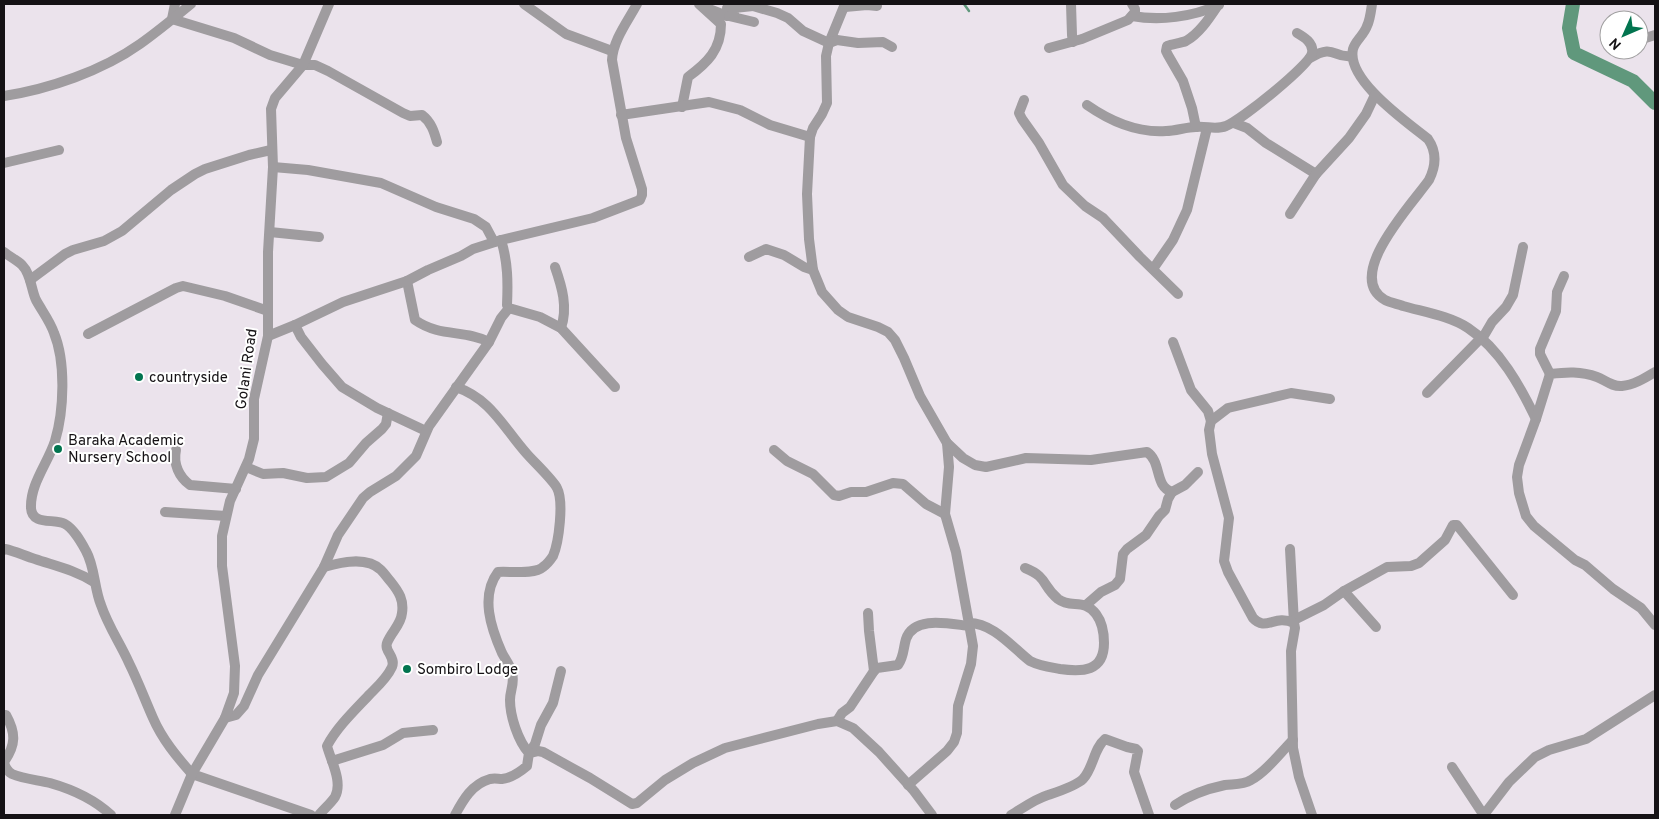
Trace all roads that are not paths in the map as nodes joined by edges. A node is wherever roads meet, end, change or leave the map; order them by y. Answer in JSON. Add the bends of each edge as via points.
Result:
{"nodes":[{"id":1,"x":175,"y":4,"type":"edge"},
{"id":2,"x":191,"y":4,"type":"edge"},
{"id":3,"x":329,"y":4,"type":"edge"},
{"id":4,"x":524,"y":4,"type":"edge"},
{"id":5,"x":637,"y":4,"type":"edge"},
{"id":6,"x":1071,"y":4,"type":"edge"},
{"id":7,"x":1132,"y":4,"type":"edge"},
{"id":8,"x":1219,"y":4,"type":"edge"},
{"id":9,"x":1372,"y":4,"type":"edge"},
{"id":10,"x":704,"y":5,"type":"edge"},
{"id":11,"x":845,"y":5,"type":"edge"},
{"id":12,"x":877,"y":6,"type":"dead end"},
{"id":13,"x":740,"y":8,"type":"edge"},
{"id":14,"x":1132,"y":16,"type":"junction"},
{"id":15,"x":172,"y":20,"type":"junction"},
{"id":16,"x":754,"y":22,"type":"dead end"},
{"id":17,"x":1297,"y":33,"type":"dead end"},
{"id":18,"x":1073,"y":42,"type":"junction"},
{"id":19,"x":829,"y":43,"type":"junction"},
{"id":20,"x":892,"y":47,"type":"dead end"},
{"id":21,"x":1049,"y":48,"type":"dead end"},
{"id":22,"x":612,"y":52,"type":"junction"},
{"id":23,"x":1352,"y":56,"type":"junction"},
{"id":24,"x":1310,"y":58,"type":"junction"},
{"id":25,"x":303,"y":65,"type":"junction"},
{"id":26,"x":4,"y":96,"type":"edge"},
{"id":27,"x":1375,"y":96,"type":"junction"},
{"id":28,"x":1024,"y":100,"type":"dead end"},
{"id":29,"x":1088,"y":105,"type":"dead end"},
{"id":30,"x":682,"y":107,"type":"junction"},
{"id":31,"x":621,"y":115,"type":"junction"},
{"id":32,"x":1234,"y":123,"type":"junction"},
{"id":33,"x":1196,"y":127,"type":"junction"},
{"id":34,"x":1207,"y":128,"type":"junction"},
{"id":35,"x":810,"y":137,"type":"junction"},
{"id":36,"x":437,"y":142,"type":"dead end"},
{"id":37,"x":59,"y":150,"type":"dead end"},
{"id":38,"x":271,"y":150,"type":"junction"},
{"id":39,"x":4,"y":163,"type":"edge"},
{"id":40,"x":272,"y":167,"type":"junction"},
{"id":41,"x":1316,"y":174,"type":"junction"},
{"id":42,"x":1290,"y":214,"type":"dead end"},
{"id":43,"x":270,"y":232,"type":"junction"},
{"id":44,"x":320,"y":237,"type":"dead end"},
{"id":45,"x":497,"y":241,"type":"junction"},
{"id":46,"x":1523,"y":247,"type":"dead end"},
{"id":47,"x":4,"y":252,"type":"edge"},
{"id":48,"x":749,"y":256,"type":"dead end"},
{"id":49,"x":555,"y":267,"type":"dead end"},
{"id":50,"x":1153,"y":269,"type":"junction"},
{"id":51,"x":813,"y":270,"type":"junction"},
{"id":52,"x":1564,"y":276,"type":"dead end"},
{"id":53,"x":30,"y":280,"type":"junction"},
{"id":54,"x":407,"y":281,"type":"junction"},
{"id":55,"x":1178,"y":294,"type":"dead end"},
{"id":56,"x":509,"y":308,"type":"junction"},
{"id":57,"x":268,"y":311,"type":"junction"},
{"id":58,"x":295,"y":325,"type":"junction"},
{"id":59,"x":561,"y":328,"type":"junction"},
{"id":60,"x":88,"y":334,"type":"dead end"},
{"id":61,"x":268,"y":336,"type":"junction"},
{"id":62,"x":1481,"y":338,"type":"junction"},
{"id":63,"x":489,"y":342,"type":"junction"},
{"id":64,"x":1173,"y":342,"type":"dead end"},
{"id":65,"x":1655,"y":372,"type":"edge"},
{"id":66,"x":1550,"y":374,"type":"junction"},
{"id":67,"x":456,"y":387,"type":"junction"},
{"id":68,"x":615,"y":387,"type":"dead end"},
{"id":69,"x":1426,"y":393,"type":"dead end"},
{"id":70,"x":1330,"y":398,"type":"dead end"},
{"id":71,"x":388,"y":413,"type":"junction"},
{"id":72,"x":1536,"y":419,"type":"junction"},
{"id":73,"x":1211,"y":421,"type":"junction"},
{"id":74,"x":426,"y":431,"type":"junction"},
{"id":75,"x":947,"y":443,"type":"junction"},
{"id":76,"x":176,"y":450,"type":"dead end"},
{"id":77,"x":774,"y":450,"type":"dead end"},
{"id":78,"x":246,"y":468,"type":"junction"},
{"id":79,"x":1198,"y":472,"type":"dead end"},
{"id":80,"x":236,"y":489,"type":"junction"},
{"id":81,"x":1172,"y":492,"type":"junction"},
{"id":82,"x":165,"y":512,"type":"dead end"},
{"id":83,"x":945,"y":514,"type":"junction"},
{"id":84,"x":226,"y":516,"type":"junction"},
{"id":85,"x":4,"y":550,"type":"edge"},
{"id":86,"x":1290,"y":550,"type":"dead end"},
{"id":87,"x":324,"y":567,"type":"junction"},
{"id":88,"x":1025,"y":568,"type":"dead end"},
{"id":89,"x":94,"y":582,"type":"junction"},
{"id":90,"x":1344,"y":591,"type":"junction"},
{"id":91,"x":1513,"y":595,"type":"dead end"},
{"id":92,"x":1086,"y":605,"type":"junction"},
{"id":93,"x":868,"y":613,"type":"dead end"},
{"id":94,"x":1294,"y":622,"type":"junction"},
{"id":95,"x":969,"y":624,"type":"junction"},
{"id":96,"x":1655,"y":625,"type":"edge"},
{"id":97,"x":1376,"y":627,"type":"dead end"},
{"id":98,"x":874,"y":670,"type":"junction"},
{"id":99,"x":561,"y":671,"type":"dead end"},
{"id":100,"x":1655,"y":696,"type":"edge"},
{"id":101,"x":4,"y":715,"type":"edge"},
{"id":102,"x":225,"y":718,"type":"junction"},
{"id":103,"x":837,"y":721,"type":"junction"},
{"id":104,"x":433,"y":730,"type":"dead end"},
{"id":105,"x":1293,"y":740,"type":"junction"},
{"id":106,"x":529,"y":753,"type":"junction"},
{"id":107,"x":332,"y":761,"type":"junction"},
{"id":108,"x":1452,"y":767,"type":"dead end"},
{"id":109,"x":192,"y":774,"type":"junction"},
{"id":110,"x":908,"y":785,"type":"junction"},
{"id":111,"x":1175,"y":806,"type":"dead end"},
{"id":112,"x":111,"y":815,"type":"edge"},
{"id":113,"x":175,"y":815,"type":"edge"},
{"id":114,"x":311,"y":815,"type":"edge"},
{"id":115,"x":319,"y":815,"type":"edge"},
{"id":116,"x":455,"y":815,"type":"edge"},
{"id":117,"x":932,"y":815,"type":"edge"},
{"id":118,"x":1012,"y":815,"type":"edge"},
{"id":119,"x":1149,"y":815,"type":"edge"},
{"id":120,"x":1312,"y":815,"type":"edge"}],
"edges":[{"from":1,"to":15,"type":"street"},
{"from":2,"to":15,"type":"street"},
{"from":3,"to":25,"type":"street","name":"Golani Road"},
{"from":4,"to":22,"type":"street","via":[[566,34]]},
{"from":5,"to":22,"type":"street"},
{"from":6,"to":18,"type":"street"},
{"from":7,"to":14,"type":"street","via":[[1135,8]]},
{"from":8,"to":14,"type":"street","via":[[1170,17]]},
{"from":8,"to":33,"type":"street","via":[[1192,36],[1185,42],[1167,46],[1166,51],[1184,81]]},
{"from":9,"to":23,"type":"street","via":[[1368,26],[1355,45]]},
{"from":10,"to":13,"type":"street"},
{"from":10,"to":30,"type":"street","via":[[721,24],[721,31],[706,64],[688,77]]},
{"from":11,"to":12,"type":"street"},
{"from":11,"to":19,"type":"street"},
{"from":13,"to":16,"type":"street","via":[[741,19]]},
{"from":13,"to":19,"type":"street","via":[[783,16],[803,31]]},
{"from":14,"to":18,"type":"street"},
{"from":15,"to":25,"type":"street","via":[[223,34]]},
{"from":15,"to":26,"type":"street","via":[[114,60],[34,91]]},
{"from":17,"to":24,"type":"street","via":[[1310,42]]},
{"from":18,"to":21,"type":"street"},
{"from":19,"to":20,"type":"street","via":[[837,40],[882,42]]},
{"from":19,"to":35,"type":"street","via":[[825,63],[827,103]]},
{"from":22,"to":31,"type":"street"},
{"from":23,"to":24,"type":"street","via":[[1327,51]]},
{"from":23,"to":27,"type":"street","via":[[1358,74]]},
{"from":24,"to":32,"type":"street","via":[[1278,89]]},
{"from":25,"to":36,"type":"street","via":[[315,65],[328,71],[410,116],[422,115],[433,127]]},
{"from":25,"to":38,"type":"street","name":"Golani Road","via":[[273,102]]},
{"from":27,"to":41,"type":"street","via":[[1350,138]]},
{"from":27,"to":62,"type":"street","via":[[1428,139],[1435,160],[1429,180],[1379,249],[1374,262],[1374,287],[1386,300],[1447,319]]},
{"from":28,"to":50,"type":"street","via":[[1019,113],[1063,185],[1103,218]]},
{"from":29,"to":33,"type":"street","via":[[1117,122],[1138,129],[1163,132]]},
{"from":30,"to":31,"type":"street"},
{"from":30,"to":35,"type":"street","via":[[709,102],[740,110],[770,125]]},
{"from":31,"to":45,"type":"street","via":[[640,183],[640,200],[593,218]]},
{"from":32,"to":34,"type":"street"},
{"from":32,"to":41,"type":"street","via":[[1247,128]]},
{"from":33,"to":34,"type":"street"},
{"from":34,"to":50,"type":"street","via":[[1187,210],[1173,240]]},
{"from":35,"to":51,"type":"street","via":[[807,194]]},
{"from":37,"to":39,"type":"street"},
{"from":38,"to":40,"type":"street","name":"Golani Road"},
{"from":38,"to":53,"type":"street","via":[[195,174],[122,231],[65,254]]},
{"from":40,"to":43,"type":"street","name":"Golani Road"},
{"from":40,"to":45,"type":"street","via":[[381,183],[436,207],[474,219],[486,227]]},
{"from":41,"to":42,"type":"street"},
{"from":43,"to":44,"type":"street"},
{"from":43,"to":57,"type":"street","name":"Golani Road"},
{"from":45,"to":54,"type":"street"},
{"from":45,"to":56,"type":"street","via":[[507,264]]},
{"from":46,"to":62,"type":"street","via":[[1510,302]]},
{"from":47,"to":53,"type":"street","via":[[22,265]]},
{"from":48,"to":51,"type":"street","via":[[766,249]]},
{"from":49,"to":59,"type":"street","via":[[564,300]]},
{"from":50,"to":55,"type":"street"},
{"from":51,"to":75,"type":"street","via":[[827,300],[838,310],[888,332]]},
{"from":52,"to":66,"type":"street","via":[[1557,292],[1556,311],[1540,349]]},
{"from":53,"to":89,"type":"street","via":[[36,299],[55,334],[62,374],[58,428],[34,490],[31,509],[39,520],[60,522],[71,529],[87,552]]},
{"from":54,"to":58,"type":"street","via":[[343,302]]},
{"from":54,"to":63,"type":"street","via":[[415,320],[439,332]]},
{"from":56,"to":59,"type":"street","via":[[540,317]]},
{"from":56,"to":63,"type":"street","name":"Golani Road"},
{"from":57,"to":60,"type":"street","via":[[183,286]]},
{"from":57,"to":61,"type":"street","name":"Golani Road"},
{"from":58,"to":61,"type":"street"},
{"from":58,"to":71,"type":"street","via":[[301,338],[342,387]]},
{"from":59,"to":68,"type":"street"},
{"from":61,"to":78,"type":"street","name":"Golani Road","via":[[254,400],[254,440]]},
{"from":62,"to":69,"type":"street"},
{"from":62,"to":72,"type":"street","via":[[1522,391]]},
{"from":63,"to":67,"type":"street","name":"Golani Road"},
{"from":64,"to":73,"type":"street","via":[[1191,390],[1208,411]]},
{"from":65,"to":66,"type":"street","via":[[1641,381],[1621,386],[1572,371]]},
{"from":66,"to":72,"type":"street"},
{"from":67,"to":74,"type":"street","name":"Golani Road"},
{"from":67,"to":106,"type":"street","via":[[469,392],[492,409],[558,488],[561,514],[552,557],[542,569],[498,572],[489,593],[488,612],[495,638],[514,680],[510,699],[512,713],[522,746]]},
{"from":70,"to":73,"type":"street","via":[[1291,393],[1228,408]]},
{"from":71,"to":74,"type":"street"},
{"from":71,"to":78,"type":"street","via":[[382,429],[349,463],[326,477],[263,474]]},
{"from":72,"to":96,"type":"street","via":[[1519,465],[1519,493],[1526,516],[1612,590],[1641,608]]},
{"from":73,"to":94,"type":"street","via":[[1212,454],[1228,518],[1224,561],[1228,572],[1258,623]]},
{"from":74,"to":87,"type":"street","name":"Golani Road","via":[[411,462],[363,498],[338,535]]},
{"from":75,"to":81,"type":"street","via":[[963,458],[986,467],[1026,458],[1091,460],[1147,452],[1156,462],[1162,486]]},
{"from":75,"to":83,"type":"street","via":[[949,467]]},
{"from":76,"to":80,"type":"street","via":[[174,458],[178,472],[190,485]]},
{"from":77,"to":83,"type":"street","via":[[812,474],[834,495],[866,492],[893,483],[903,484],[926,504]]},
{"from":78,"to":80,"type":"street","name":"Golani Road"},
{"from":79,"to":81,"type":"street"},
{"from":80,"to":84,"type":"street","name":"Golani Road"},
{"from":81,"to":92,"type":"street","via":[[1165,510],[1146,535],[1123,554],[1120,579]]},
{"from":82,"to":84,"type":"street"},
{"from":83,"to":95,"type":"street","via":[[956,552]]},
{"from":84,"to":102,"type":"street","name":"Golani Road","via":[[222,566],[235,666],[234,693]]},
{"from":85,"to":89,"type":"street","via":[[63,567]]},
{"from":86,"to":94,"type":"street"},
{"from":87,"to":102,"type":"street","name":"Golani Road","via":[[258,675],[244,706],[236,715]]},
{"from":87,"to":107,"type":"street","via":[[338,563],[371,563],[381,570],[400,594],[402,604],[402,615],[386,644],[392,667],[330,741],[327,746]]},
{"from":88,"to":92,"type":"street","via":[[1041,576],[1062,601]]},
{"from":89,"to":109,"type":"street","via":[[101,605],[153,719]]},
{"from":90,"to":91,"type":"street","via":[[1387,567],[1419,563],[1445,540],[1453,525],[1457,525]]},
{"from":90,"to":94,"type":"street"},
{"from":90,"to":97,"type":"street"},
{"from":92,"to":95,"type":"street","via":[[1100,621],[1104,640],[1099,662],[1088,670],[1037,664],[989,629],[976,623]]},
{"from":93,"to":98,"type":"street"},
{"from":94,"to":105,"type":"street","via":[[1291,651]]},
{"from":95,"to":98,"type":"street","via":[[925,623],[914,628],[906,638],[902,661],[898,665]]},
{"from":95,"to":110,"type":"street","via":[[973,646],[971,664],[958,706],[954,742]]},
{"from":98,"to":103,"type":"street"},
{"from":99,"to":106,"type":"street","via":[[553,703]]},
{"from":100,"to":108,"type":"street","via":[[1586,739],[1535,757],[1509,782],[1486,812],[1481,811]]},
{"from":101,"to":112,"type":"street","via":[[14,736],[4,762],[10,773],[52,784],[91,800]]},
{"from":102,"to":109,"type":"street","name":"Golani Road"},
{"from":103,"to":106,"type":"street","via":[[725,748],[693,763],[665,780],[643,800],[632,804],[543,752]]},
{"from":103,"to":110,"type":"street","via":[[854,728]]},
{"from":104,"to":107,"type":"street","via":[[403,733],[383,745]]},
{"from":105,"to":111,"type":"street","via":[[1251,780],[1194,793]]},
{"from":105,"to":120,"type":"street","via":[[1299,777]]},
{"from":106,"to":116,"type":"street","via":[[527,766],[518,773],[477,785]]},
{"from":107,"to":115,"type":"street","via":[[337,792]]},
{"from":109,"to":113,"type":"street","name":"Golani Road"},
{"from":109,"to":114,"type":"street"},
{"from":110,"to":117,"type":"street"},
{"from":118,"to":119,"type":"street","via":[[1081,781],[1105,739],[1138,751],[1134,772]]}]}
